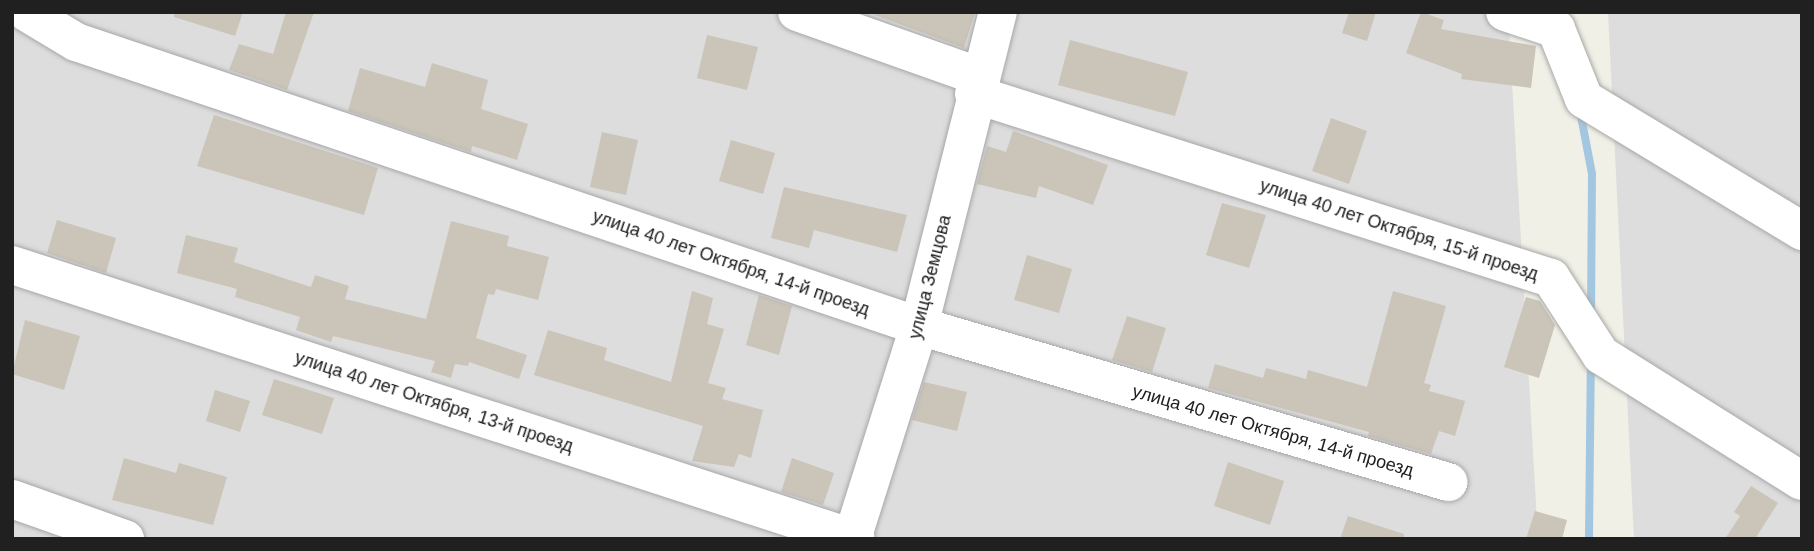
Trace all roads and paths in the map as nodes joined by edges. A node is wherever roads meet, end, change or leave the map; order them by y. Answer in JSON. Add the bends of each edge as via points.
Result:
{"nodes":[{"id":1,"x":26,"y":12,"type":"edge"},
{"id":2,"x":797,"y":12,"type":"edge"},
{"id":3,"x":998,"y":12,"type":"edge"},
{"id":4,"x":1505,"y":12,"type":"edge"},
{"id":5,"x":976,"y":85,"type":"junction"},
{"id":6,"x":1802,"y":231,"type":"edge"},
{"id":7,"x":12,"y":265,"type":"edge"},
{"id":8,"x":919,"y":326,"type":"junction"},
{"id":9,"x":1802,"y":481,"type":"edge"},
{"id":10,"x":1448,"y":482,"type":"dead end"},
{"id":11,"x":12,"y":499,"type":"edge"},
{"id":12,"x":853,"y":538,"type":"edge"},
{"id":13,"x":125,"y":539,"type":"edge"}],
"edges":[{"from":1,"to":8,"type":"street","name":"улица 40 лет Октября, 14-й проезд","via":[[76,42]]},
{"from":2,"to":5,"type":"street","name":"улица 40 лет Октября, 15-й проезд"},
{"from":3,"to":5,"type":"street","name":"улица Земцова"},
{"from":4,"to":6,"type":"street","via":[[1556,29],[1584,99]]},
{"from":5,"to":8,"type":"street","name":"улица Земцова"},
{"from":5,"to":9,"type":"street","name":"улица 40 лет Октября, 15-й проезд","via":[[1551,278],[1601,355]]},
{"from":7,"to":12,"type":"street","name":"улица 40 лет Октября, 13-й проезд"},
{"from":8,"to":10,"type":"street","name":"улица 40 лет Октября, 14-й проезд"},
{"from":8,"to":12,"type":"street","name":"улица Земцова"},
{"from":11,"to":13,"type":"street"}]}
